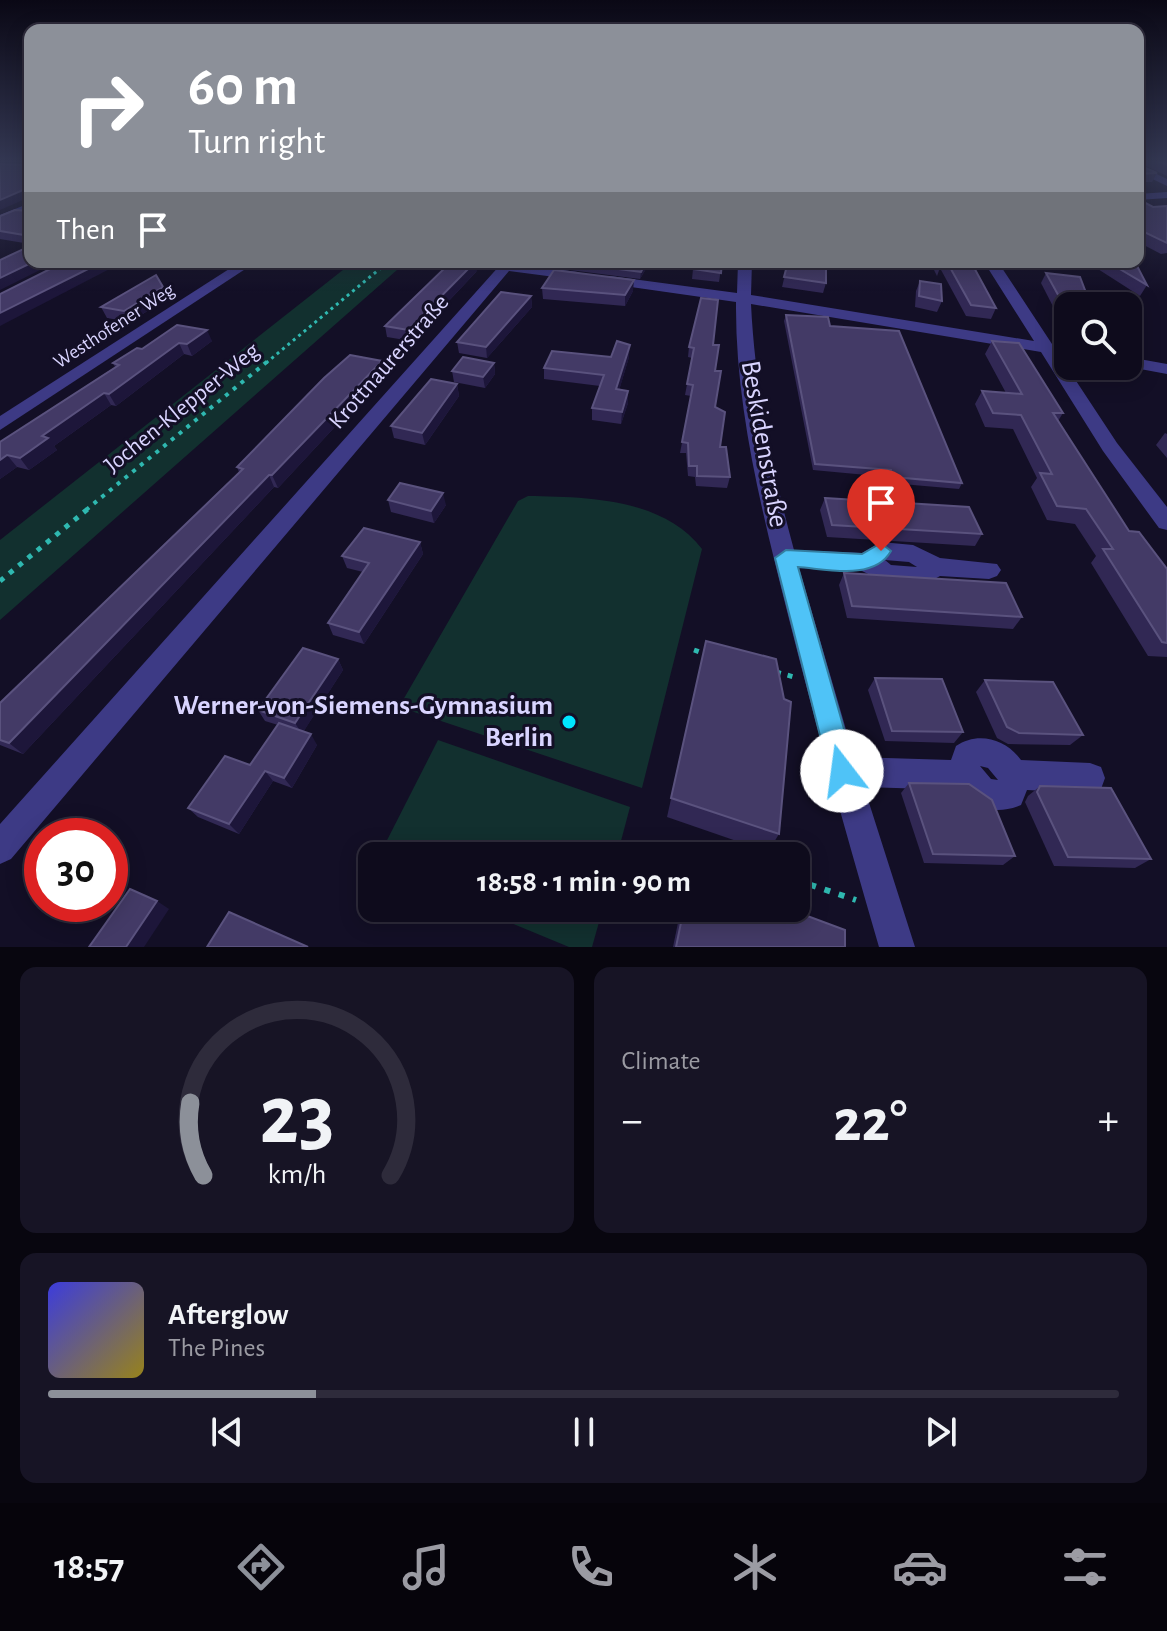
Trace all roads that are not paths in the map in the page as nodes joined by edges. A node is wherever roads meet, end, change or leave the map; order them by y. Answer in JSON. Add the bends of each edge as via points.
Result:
{"nodes":[{"id":1,"x":24,"y":210,"type":"edge"},
{"id":2,"x":0,"y":219,"type":"edge"},
{"id":3,"x":240,"y":268,"type":"edge"},
{"id":4,"x":505,"y":268,"type":"edge"},
{"id":5,"x":514,"y":268,"type":"edge"},
{"id":6,"x":744,"y":268,"type":"edge"},
{"id":7,"x":995,"y":268,"type":"edge"},
{"id":8,"x":742,"y":297,"type":"junction"},
{"id":9,"x":1045,"y":348,"type":"junction"},
{"id":10,"x":1054,"y":350,"type":"edge"},
{"id":11,"x":1142,"y":365,"type":"edge"},
{"id":12,"x":1167,"y":369,"type":"edge"},
{"id":13,"x":0,"y":424,"type":"edge"},
{"id":14,"x":1167,"y":522,"type":"edge"},
{"id":15,"x":786,"y":558,"type":"junction"},
{"id":16,"x":989,"y":570,"type":"dead end"},
{"id":17,"x":842,"y":771,"type":"junction"},
{"id":18,"x":1090,"y":778,"type":"dead end"},
{"id":19,"x":0,"y":848,"type":"edge"},
{"id":20,"x":897,"y":947,"type":"edge"}],
"edges":[{"from":1,"to":2,"type":"street"},
{"from":3,"to":13,"type":"street","name":"Westhofener Weg"},
{"from":4,"to":19,"type":"street","name":"Krottnaurerstraße"},
{"from":5,"to":8,"type":"street","name":"Krottnaurerstraße"},
{"from":6,"to":8,"type":"street","name":"Beskidenstraße"},
{"from":7,"to":9,"type":"street"},
{"from":8,"to":9,"type":"street","name":"Krottnaurerstraße"},
{"from":8,"to":15,"type":"street","name":"Beskidenstraße","via":[[752,395]]},
{"from":9,"to":10,"type":"street","name":"Krottnaurerstraße"},
{"from":9,"to":14,"type":"street"},
{"from":11,"to":12,"type":"street"},
{"from":15,"to":16,"type":"street","via":[[866,562],[887,574],[922,577],[936,567]]},
{"from":15,"to":17,"type":"street","name":"Beskidenstraße"},
{"from":17,"to":18,"type":"street","via":[[967,775],[983,792],[1001,797],[1014,787],[1013,775]]},
{"from":17,"to":20,"type":"street","name":"Beskidenstraße"}]}
